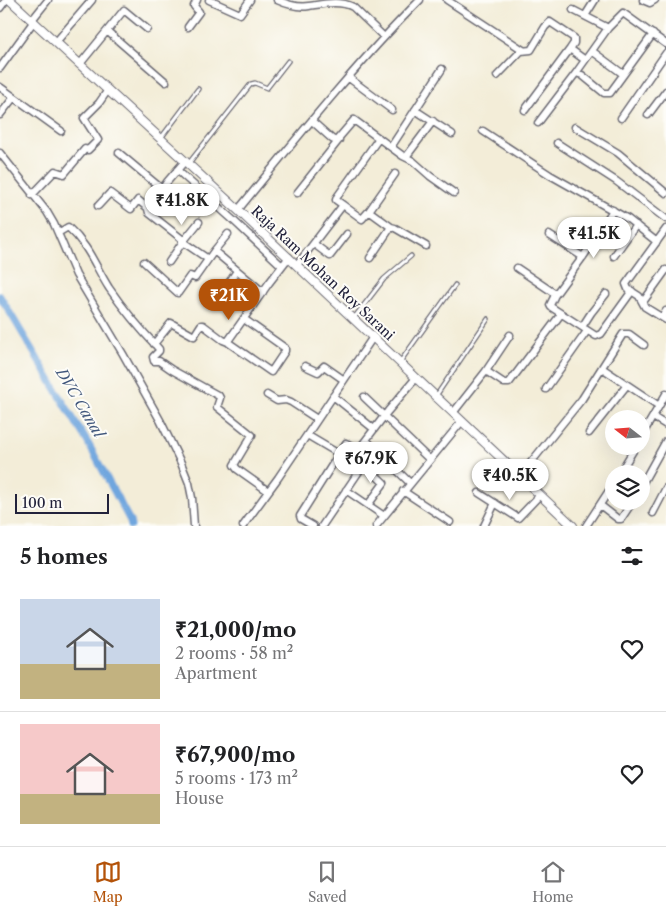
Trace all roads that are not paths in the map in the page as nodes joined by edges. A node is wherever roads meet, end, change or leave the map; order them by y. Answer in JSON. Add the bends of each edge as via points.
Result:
{"nodes":[{"id":1,"x":8,"y":0,"type":"edge"},
{"id":2,"x":92,"y":0,"type":"edge"},
{"id":3,"x":197,"y":0,"type":"edge"},
{"id":4,"x":209,"y":0,"type":"edge"},
{"id":5,"x":250,"y":0,"type":"edge"},
{"id":6,"x":277,"y":0,"type":"edge"},
{"id":7,"x":420,"y":0,"type":"edge"},
{"id":8,"x":447,"y":0,"type":"edge"},
{"id":9,"x":594,"y":0,"type":"edge"},
{"id":10,"x":643,"y":0,"type":"edge"},
{"id":11,"x":655,"y":0,"type":"edge"},
{"id":12,"x":46,"y":1,"type":"edge"},
{"id":13,"x":352,"y":2,"type":"edge"},
{"id":14,"x":0,"y":8,"type":"edge"},
{"id":15,"x":573,"y":10,"type":"dead end"},
{"id":16,"x":584,"y":16,"type":"junction"},
{"id":17,"x":33,"y":21,"type":"junction"},
{"id":18,"x":188,"y":27,"type":"dead end"},
{"id":19,"x":608,"y":28,"type":"junction"},
{"id":20,"x":147,"y":29,"type":"dead end"},
{"id":21,"x":107,"y":31,"type":"junction"},
{"id":22,"x":653,"y":34,"type":"junction"},
{"id":23,"x":384,"y":37,"type":"junction"},
{"id":24,"x":56,"y":42,"type":"junction"},
{"id":25,"x":666,"y":44,"type":"edge"},
{"id":26,"x":570,"y":49,"type":"junction"},
{"id":27,"x":523,"y":50,"type":"junction"},
{"id":28,"x":592,"y":51,"type":"junction"},
{"id":29,"x":666,"y":53,"type":"edge"},
{"id":30,"x":585,"y":60,"type":"junction"},
{"id":31,"x":288,"y":61,"type":"dead end"},
{"id":32,"x":663,"y":63,"type":"edge"},
{"id":33,"x":80,"y":64,"type":"junction"},
{"id":34,"x":0,"y":68,"type":"edge"},
{"id":35,"x":442,"y":69,"type":"dead end"},
{"id":36,"x":576,"y":73,"type":"junction"},
{"id":37,"x":623,"y":74,"type":"junction"},
{"id":38,"x":497,"y":76,"type":"dead end"},
{"id":39,"x":349,"y":78,"type":"junction"},
{"id":40,"x":166,"y":82,"type":"dead end"},
{"id":41,"x":0,"y":87,"type":"edge"},
{"id":42,"x":198,"y":89,"type":"dead end"},
{"id":43,"x":108,"y":90,"type":"junction"},
{"id":44,"x":666,"y":92,"type":"edge"},
{"id":45,"x":14,"y":97,"type":"junction"},
{"id":46,"x":663,"y":101,"type":"edge"},
{"id":47,"x":392,"y":110,"type":"dead end"},
{"id":48,"x":415,"y":110,"type":"junction"},
{"id":49,"x":525,"y":110,"type":"dead end"},
{"id":50,"x":0,"y":115,"type":"edge"},
{"id":51,"x":648,"y":115,"type":"dead end"},
{"id":52,"x":621,"y":118,"type":"dead end"},
{"id":53,"x":312,"y":121,"type":"junction"},
{"id":54,"x":433,"y":122,"type":"junction"},
{"id":55,"x":538,"y":123,"type":"dead end"},
{"id":56,"x":575,"y":127,"type":"dead end"},
{"id":57,"x":61,"y":131,"type":"dead end"},
{"id":58,"x":483,"y":131,"type":"dead end"},
{"id":59,"x":452,"y":134,"type":"dead end"},
{"id":60,"x":379,"y":138,"type":"junction"},
{"id":61,"x":161,"y":139,"type":"junction"},
{"id":62,"x":339,"y":140,"type":"junction"},
{"id":63,"x":557,"y":143,"type":"dead end"},
{"id":64,"x":391,"y":147,"type":"junction"},
{"id":65,"x":0,"y":153,"type":"edge"},
{"id":66,"x":119,"y":154,"type":"dead end"},
{"id":67,"x":406,"y":157,"type":"junction"},
{"id":68,"x":186,"y":162,"type":"junction"},
{"id":69,"x":177,"y":170,"type":"junction"},
{"id":70,"x":395,"y":174,"type":"dead end"},
{"id":71,"x":162,"y":189,"type":"junction"},
{"id":72,"x":298,"y":193,"type":"dead end"},
{"id":73,"x":454,"y":193,"type":"dead end"},
{"id":74,"x":666,"y":193,"type":"edge"},
{"id":75,"x":32,"y":195,"type":"junction"},
{"id":76,"x":343,"y":205,"type":"junction"},
{"id":77,"x":98,"y":206,"type":"dead end"},
{"id":78,"x":148,"y":209,"type":"junction"},
{"id":79,"x":238,"y":210,"type":"junction"},
{"id":80,"x":612,"y":210,"type":"junction"},
{"id":81,"x":369,"y":211,"type":"junction"},
{"id":82,"x":666,"y":219,"type":"edge"},
{"id":83,"x":199,"y":222,"type":"dead end"},
{"id":84,"x":636,"y":224,"type":"junction"},
{"id":85,"x":391,"y":227,"type":"junction"},
{"id":86,"x":666,"y":229,"type":"edge"},
{"id":87,"x":58,"y":233,"type":"junction"},
{"id":88,"x":228,"y":234,"type":"dead end"},
{"id":89,"x":347,"y":234,"type":"dead end"},
{"id":90,"x":549,"y":235,"type":"dead end"},
{"id":91,"x":657,"y":242,"type":"junction"},
{"id":92,"x":183,"y":243,"type":"junction"},
{"id":93,"x":314,"y":244,"type":"junction"},
{"id":94,"x":426,"y":246,"type":"dead end"},
{"id":95,"x":214,"y":251,"type":"junction"},
{"id":96,"x":411,"y":256,"type":"dead end"},
{"id":97,"x":614,"y":256,"type":"dead end"},
{"id":98,"x":583,"y":257,"type":"junction"},
{"id":99,"x":289,"y":258,"type":"junction"},
{"id":100,"x":370,"y":258,"type":"dead end"},
{"id":101,"x":208,"y":259,"type":"junction"},
{"id":102,"x":144,"y":262,"type":"dead end"},
{"id":103,"x":169,"y":262,"type":"dead end"},
{"id":104,"x":282,"y":266,"type":"junction"},
{"id":105,"x":297,"y":266,"type":"junction"},
{"id":106,"x":517,"y":268,"type":"dead end"},
{"id":107,"x":666,"y":270,"type":"edge"},
{"id":108,"x":237,"y":271,"type":"junction"},
{"id":109,"x":456,"y":285,"type":"dead end"},
{"id":110,"x":632,"y":291,"type":"junction"},
{"id":111,"x":263,"y":292,"type":"junction"},
{"id":112,"x":606,"y":294,"type":"dead end"},
{"id":113,"x":555,"y":295,"type":"junction"},
{"id":114,"x":217,"y":300,"type":"dead end"},
{"id":115,"x":643,"y":302,"type":"junction"},
{"id":116,"x":666,"y":311,"type":"edge"},
{"id":117,"x":561,"y":314,"type":"junction"},
{"id":118,"x":244,"y":319,"type":"junction"},
{"id":119,"x":354,"y":319,"type":"junction"},
{"id":120,"x":488,"y":319,"type":"dead end"},
{"id":121,"x":664,"y":319,"type":"edge"},
{"id":122,"x":585,"y":329,"type":"junction"},
{"id":123,"x":510,"y":335,"type":"dead end"},
{"id":124,"x":373,"y":337,"type":"junction"},
{"id":125,"x":228,"y":342,"type":"junction"},
{"id":126,"x":154,"y":344,"type":"junction"},
{"id":127,"x":644,"y":345,"type":"dead end"},
{"id":128,"x":400,"y":362,"type":"junction"},
{"id":129,"x":305,"y":366,"type":"dead end"},
{"id":130,"x":602,"y":368,"type":"junction"},
{"id":131,"x":486,"y":371,"type":"junction"},
{"id":132,"x":416,"y":378,"type":"junction"},
{"id":133,"x":344,"y":380,"type":"junction"},
{"id":134,"x":627,"y":385,"type":"junction"},
{"id":135,"x":546,"y":389,"type":"dead end"},
{"id":136,"x":666,"y":394,"type":"edge"},
{"id":137,"x":266,"y":395,"type":"dead end"},
{"id":138,"x":333,"y":396,"type":"junction"},
{"id":139,"x":436,"y":396,"type":"junction"},
{"id":140,"x":364,"y":397,"type":"dead end"},
{"id":141,"x":659,"y":406,"type":"junction"},
{"id":142,"x":453,"y":413,"type":"junction"},
{"id":143,"x":384,"y":416,"type":"junction"},
{"id":144,"x":653,"y":416,"type":"junction"},
{"id":145,"x":317,"y":419,"type":"junction"},
{"id":146,"x":462,"y":421,"type":"junction"},
{"id":147,"x":650,"y":421,"type":"edge"},
{"id":148,"x":666,"y":425,"type":"edge"},
{"id":149,"x":374,"y":430,"type":"junction"},
{"id":150,"x":589,"y":433,"type":"dead end"},
{"id":151,"x":306,"y":435,"type":"junction"},
{"id":152,"x":366,"y":440,"type":"junction"},
{"id":153,"x":666,"y":441,"type":"edge"},
{"id":154,"x":359,"y":449,"type":"junction"},
{"id":155,"x":339,"y":454,"type":"junction"},
{"id":156,"x":430,"y":460,"type":"junction"},
{"id":157,"x":364,"y":464,"type":"junction"},
{"id":158,"x":650,"y":470,"type":"edge"},
{"id":159,"x":520,"y":476,"type":"junction"},
{"id":160,"x":410,"y":484,"type":"junction"},
{"id":161,"x":666,"y":488,"type":"edge"},
{"id":162,"x":346,"y":490,"type":"junction"},
{"id":163,"x":268,"y":491,"type":"junction"},
{"id":164,"x":403,"y":491,"type":"junction"},
{"id":165,"x":479,"y":493,"type":"dead end"},
{"id":166,"x":540,"y":495,"type":"junction"},
{"id":167,"x":605,"y":497,"type":"edge"},
{"id":168,"x":494,"y":503,"type":"junction"},
{"id":169,"x":600,"y":505,"type":"junction"},
{"id":170,"x":368,"y":506,"type":"junction"},
{"id":171,"x":605,"y":509,"type":"edge"},
{"id":172,"x":606,"y":510,"type":"edge"},
{"id":173,"x":627,"y":510,"type":"edge"},
{"id":174,"x":653,"y":513,"type":"dead end"},
{"id":175,"x":384,"y":516,"type":"junction"},
{"id":176,"x":450,"y":522,"type":"dead end"},
{"id":177,"x":194,"y":526,"type":"edge"},
{"id":178,"x":243,"y":526,"type":"edge"},
{"id":179,"x":313,"y":526,"type":"edge"},
{"id":180,"x":322,"y":526,"type":"edge"},
{"id":181,"x":376,"y":526,"type":"edge"},
{"id":182,"x":484,"y":526,"type":"edge"},
{"id":183,"x":573,"y":526,"type":"edge"},
{"id":184,"x":586,"y":526,"type":"edge"}],
"edges":[{"from":1,"to":14,"type":"street"},
{"from":1,"to":17,"type":"street","name":"Raja Ram Mohan Roy Sarani"},
{"from":2,"to":24,"type":"street"},
{"from":3,"to":18,"type":"street","via":[[194,6],[199,12]]},
{"from":4,"to":5,"type":"street","via":[[240,14]]},
{"from":6,"to":13,"type":"street","via":[[302,6]]},
{"from":7,"to":23,"type":"street"},
{"from":8,"to":27,"type":"street"},
{"from":9,"to":16,"type":"street"},
{"from":10,"to":11,"type":"street","via":[[650,3]]},
{"from":12,"to":17,"type":"street"},
{"from":13,"to":23,"type":"street"},
{"from":15,"to":16,"type":"street"},
{"from":16,"to":19,"type":"street"},
{"from":17,"to":24,"type":"street","name":"Raja Ram Mohan Roy Sarani"},
{"from":17,"to":34,"type":"street"},
{"from":19,"to":22,"type":"street","via":[[623,13]]},
{"from":19,"to":28,"type":"street"},
{"from":20,"to":21,"type":"street","via":[[124,10]]},
{"from":21,"to":33,"type":"street"},
{"from":21,"to":40,"type":"street"},
{"from":22,"to":25,"type":"street"},
{"from":22,"to":37,"type":"street"},
{"from":23,"to":39,"type":"street"},
{"from":24,"to":33,"type":"street","name":"Raja Ram Mohan Roy Sarani"},
{"from":26,"to":27,"type":"street","via":[[574,38],[550,22],[531,50]]},
{"from":26,"to":30,"type":"street"},
{"from":26,"to":49,"type":"street"},
{"from":27,"to":38,"type":"street"},
{"from":28,"to":30,"type":"street"},
{"from":28,"to":37,"type":"street"},
{"from":29,"to":32,"type":"street"},
{"from":30,"to":36,"type":"street"},
{"from":31,"to":68,"type":"lane","via":[[268,88],[251,84]]},
{"from":32,"to":52,"type":"street"},
{"from":33,"to":43,"type":"street","name":"Raja Ram Mohan Roy Sarani"},
{"from":35,"to":48,"type":"street"},
{"from":36,"to":37,"type":"street","via":[[607,94]]},
{"from":36,"to":55,"type":"street"},
{"from":39,"to":47,"type":"street"},
{"from":39,"to":53,"type":"street"},
{"from":41,"to":45,"type":"street"},
{"from":42,"to":61,"type":"lane"},
{"from":43,"to":61,"type":"street","name":"Raja Ram Mohan Roy Sarani"},
{"from":43,"to":75,"type":"street","via":[[84,118],[98,140],[88,150],[85,149],[64,174],[55,171]]},
{"from":44,"to":46,"type":"street"},
{"from":45,"to":50,"type":"street"},
{"from":45,"to":57,"type":"street"},
{"from":46,"to":51,"type":"street"},
{"from":48,"to":54,"type":"street"},
{"from":48,"to":64,"type":"street"},
{"from":53,"to":62,"type":"street","via":[[332,139]]},
{"from":53,"to":79,"type":"street"},
{"from":54,"to":59,"type":"street"},
{"from":54,"to":67,"type":"street"},
{"from":56,"to":74,"type":"street","via":[[623,157]]},
{"from":58,"to":80,"type":"street","via":[[550,175]]},
{"from":60,"to":62,"type":"street","via":[[354,120]]},
{"from":60,"to":64,"type":"street"},
{"from":60,"to":76,"type":"street","via":[[337,197],[336,200]]},
{"from":61,"to":68,"type":"street","name":"Raja Ram Mohan Roy Sarani"},
{"from":62,"to":72,"type":"street"},
{"from":63,"to":82,"type":"street","via":[[616,181]]},
{"from":64,"to":67,"type":"street"},
{"from":65,"to":75,"type":"street"},
{"from":66,"to":71,"type":"street"},
{"from":67,"to":73,"type":"street"},
{"from":68,"to":69,"type":"street"},
{"from":68,"to":79,"type":"street","name":"Raja Ram Mohan Roy Sarani"},
{"from":69,"to":71,"type":"street"},
{"from":69,"to":104,"type":"street"},
{"from":70,"to":81,"type":"street"},
{"from":71,"to":78,"type":"street"},
{"from":75,"to":87,"type":"street","via":[[47,212]]},
{"from":76,"to":81,"type":"street","via":[[362,218]]},
{"from":76,"to":93,"type":"street"},
{"from":77,"to":78,"type":"street","via":[[110,194],[130,209],[138,200]]},
{"from":78,"to":92,"type":"street","via":[[181,237]]},
{"from":79,"to":99,"type":"street","name":"Raja Ram Mohan Roy Sarani"},
{"from":80,"to":84,"type":"street"},
{"from":80,"to":98,"type":"street"},
{"from":81,"to":85,"type":"street"},
{"from":83,"to":92,"type":"street"},
{"from":84,"to":91,"type":"street"},
{"from":84,"to":97,"type":"street"},
{"from":85,"to":94,"type":"street"},
{"from":85,"to":100,"type":"street"},
{"from":86,"to":91,"type":"street"},
{"from":87,"to":126,"type":"street","via":[[67,227],[75,234],[123,307]]},
{"from":87,"to":177,"type":"street","via":[[76,275],[123,354],[181,463],[189,483]]},
{"from":88,"to":95,"type":"street"},
{"from":89,"to":93,"type":"street","via":[[330,256]]},
{"from":90,"to":98,"type":"street"},
{"from":91,"to":110,"type":"street","via":[[628,281],[626,287]]},
{"from":92,"to":101,"type":"street"},
{"from":92,"to":103,"type":"street"},
{"from":93,"to":105,"type":"street"},
{"from":95,"to":101,"type":"street"},
{"from":95,"to":108,"type":"street"},
{"from":96,"to":119,"type":"lane","via":[[384,280]]},
{"from":98,"to":113,"type":"street"},
{"from":99,"to":104,"type":"street"},
{"from":99,"to":105,"type":"street","name":"Raja Ram Mohan Roy Sarani"},
{"from":101,"to":102,"type":"street","via":[[195,278],[190,276],[178,293]]},
{"from":104,"to":111,"type":"street"},
{"from":105,"to":119,"type":"street","name":"Raja Ram Mohan Roy Sarani"},
{"from":106,"to":113,"type":"street"},
{"from":107,"to":115,"type":"street"},
{"from":108,"to":111,"type":"street"},
{"from":108,"to":114,"type":"street"},
{"from":109,"to":128,"type":"lane"},
{"from":110,"to":115,"type":"street"},
{"from":110,"to":122,"type":"street","via":[[601,334],[596,336]]},
{"from":111,"to":118,"type":"street"},
{"from":112,"to":122,"type":"street","via":[[591,313]]},
{"from":113,"to":117,"type":"street","via":[[550,304]]},
{"from":115,"to":121,"type":"street","via":[[645,307]]},
{"from":116,"to":121,"type":"street"},
{"from":117,"to":122,"type":"street"},
{"from":117,"to":131,"type":"street","via":[[509,384]]},
{"from":118,"to":125,"type":"street"},
{"from":118,"to":125,"type":"street","via":[[286,351],[271,372]]},
{"from":119,"to":124,"type":"street","name":"Raja Ram Mohan Roy Sarani"},
{"from":120,"to":139,"type":"lane"},
{"from":122,"to":135,"type":"street"},
{"from":123,"to":131,"type":"street"},
{"from":124,"to":128,"type":"street","name":"Raja Ram Mohan Roy Sarani"},
{"from":124,"to":133,"type":"street"},
{"from":125,"to":126,"type":"street","via":[[203,325],[194,336],[170,323]]},
{"from":126,"to":163,"type":"street","via":[[159,350],[153,357],[154,361],[160,361],[219,396],[217,407],[252,435],[234,467]]},
{"from":127,"to":130,"type":"street","via":[[625,333]]},
{"from":128,"to":132,"type":"street","name":"Raja Ram Mohan Roy Sarani"},
{"from":129,"to":133,"type":"street","via":[[318,372],[324,366]]},
{"from":130,"to":134,"type":"street"},
{"from":130,"to":159,"type":"street","via":[[571,413]]},
{"from":131,"to":142,"type":"street"},
{"from":132,"to":139,"type":"street","name":"Raja Ram Mohan Roy Sarani"},
{"from":132,"to":143,"type":"street"},
{"from":133,"to":138,"type":"street"},
{"from":134,"to":141,"type":"street"},
{"from":134,"to":150,"type":"street"},
{"from":136,"to":141,"type":"street"},
{"from":137,"to":145,"type":"street","via":[[277,401],[291,402]]},
{"from":138,"to":145,"type":"street"},
{"from":138,"to":149,"type":"street"},
{"from":139,"to":142,"type":"street","name":"Raja Ram Mohan Roy Sarani"},
{"from":140,"to":143,"type":"street"},
{"from":141,"to":144,"type":"street"},
{"from":142,"to":146,"type":"street","name":"Raja Ram Mohan Roy Sarani"},
{"from":143,"to":149,"type":"street"},
{"from":143,"to":156,"type":"street"},
{"from":144,"to":147,"type":"street"},
{"from":144,"to":148,"type":"street"},
{"from":145,"to":151,"type":"street"},
{"from":146,"to":156,"type":"street"},
{"from":146,"to":159,"type":"street","name":"Raja Ram Mohan Roy Sarani"},
{"from":149,"to":152,"type":"street"},
{"from":151,"to":155,"type":"street"},
{"from":151,"to":163,"type":"street"},
{"from":152,"to":154,"type":"street"},
{"from":152,"to":160,"type":"street"},
{"from":153,"to":158,"type":"street"},
{"from":154,"to":155,"type":"street","via":[[346,442]]},
{"from":154,"to":157,"type":"street","via":[[356,455]]},
{"from":155,"to":179,"type":"street","via":[[300,517]]},
{"from":156,"to":160,"type":"street"},
{"from":157,"to":162,"type":"street"},
{"from":157,"to":170,"type":"street","via":[[384,482]]},
{"from":159,"to":166,"type":"street","name":"Raja Ram Mohan Roy Sarani"},
{"from":160,"to":164,"type":"street"},
{"from":161,"to":174,"type":"street"},
{"from":162,"to":170,"type":"street"},
{"from":162,"to":180,"type":"street"},
{"from":163,"to":178,"type":"street"},
{"from":164,"to":175,"type":"street"},
{"from":164,"to":176,"type":"street"},
{"from":165,"to":168,"type":"street"},
{"from":166,"to":168,"type":"street","via":[[518,518]]},
{"from":166,"to":183,"type":"street","name":"Raja Ram Mohan Roy Sarani"},
{"from":167,"to":169,"type":"street"},
{"from":168,"to":182,"type":"street"},
{"from":169,"to":171,"type":"street"},
{"from":169,"to":184,"type":"street"},
{"from":170,"to":175,"type":"street"},
{"from":172,"to":173,"type":"street","via":[[618,519]]},
{"from":175,"to":181,"type":"street"}]}
